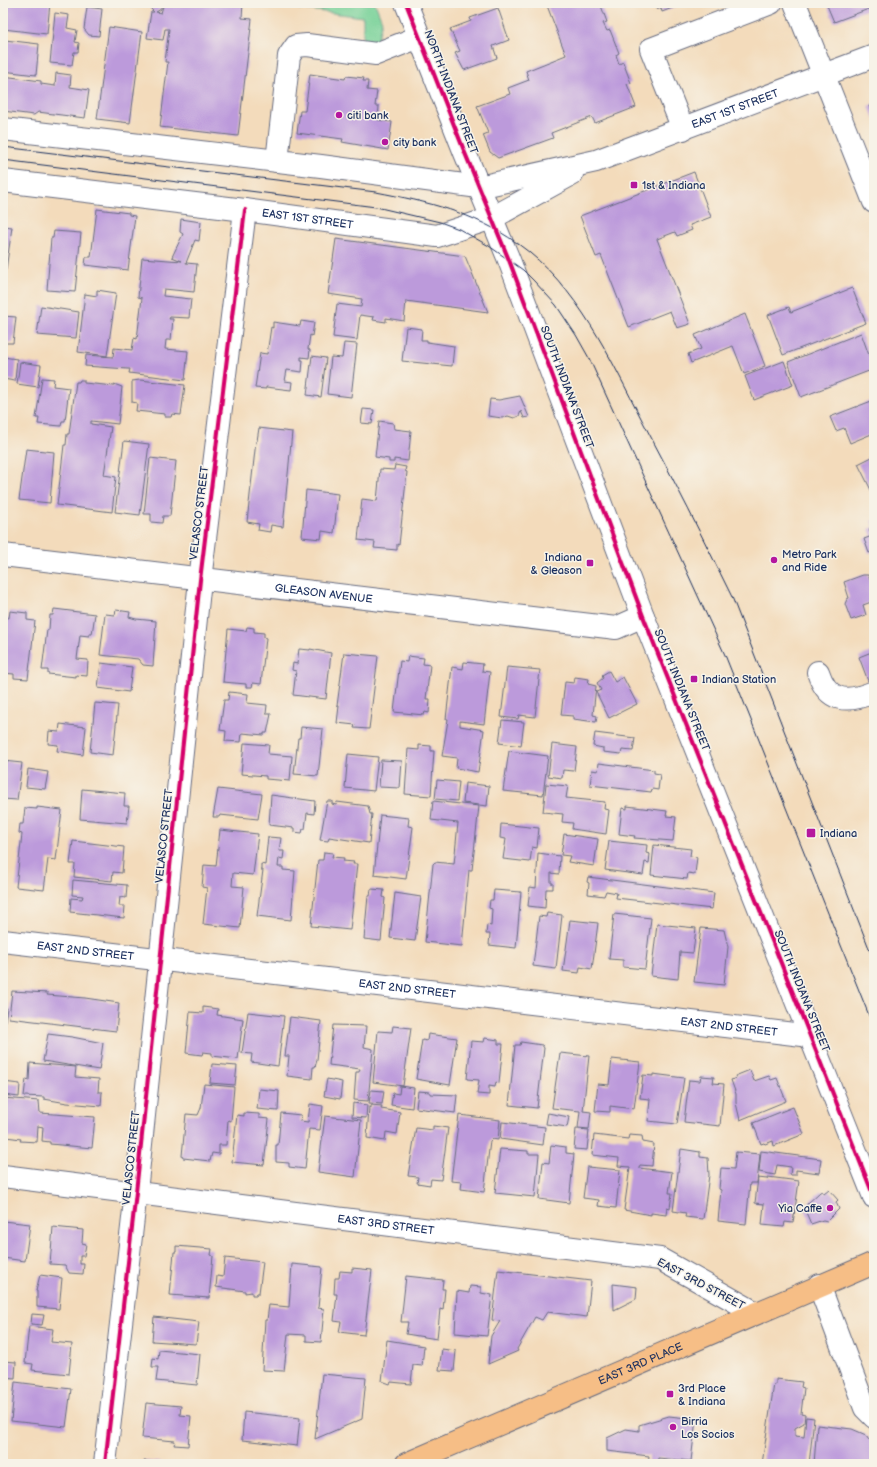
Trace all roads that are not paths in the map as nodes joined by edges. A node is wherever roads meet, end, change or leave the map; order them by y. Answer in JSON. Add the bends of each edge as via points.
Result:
{"nodes":[{"id":1,"x":406,"y":3,"type":"edge"},
{"id":2,"x":772,"y":3,"type":"edge"},
{"id":3,"x":795,"y":3,"type":"edge"},
{"id":4,"x":419,"y":37,"type":"junction"},
{"id":5,"x":874,"y":56,"type":"edge"},
{"id":6,"x":824,"y":76,"type":"junction"},
{"id":7,"x":683,"y":129,"type":"junction"},
{"id":8,"x":3,"y":130,"type":"edge"},
{"id":9,"x":277,"y":161,"type":"junction"},
{"id":10,"x":596,"y":161,"type":"junction"},
{"id":11,"x":3,"y":181,"type":"edge"},
{"id":12,"x":479,"y":187,"type":"junction"},
{"id":13,"x":874,"y":202,"type":"edge"},
{"id":14,"x":245,"y":210,"type":"junction"},
{"id":15,"x":492,"y":218,"type":"junction"},
{"id":16,"x":3,"y":555,"type":"edge"},
{"id":17,"x":200,"y":580,"type":"junction"},
{"id":18,"x":643,"y":616,"type":"junction"},
{"id":19,"x":818,"y":672,"type":"dead end"},
{"id":20,"x":874,"y":692,"type":"edge"},
{"id":21,"x":3,"y":941,"type":"edge"},
{"id":22,"x":160,"y":960,"type":"junction"},
{"id":23,"x":811,"y":1036,"type":"junction"},
{"id":24,"x":3,"y":1176,"type":"edge"},
{"id":25,"x":136,"y":1192,"type":"junction"},
{"id":26,"x":874,"y":1197,"type":"edge"},
{"id":27,"x":874,"y":1263,"type":"edge"},
{"id":28,"x":819,"y":1285,"type":"junction"},
{"id":29,"x":756,"y":1313,"type":"junction"},
{"id":30,"x":874,"y":1417,"type":"edge"},
{"id":31,"x":105,"y":1464,"type":"edge"},
{"id":32,"x":406,"y":1464,"type":"edge"}],
"edges":[{"from":1,"to":4,"type":"street","name":"NORTH INDIANA STREET"},
{"from":2,"to":7,"type":"street","via":[[651,49]]},
{"from":3,"to":6,"type":"street"},
{"from":4,"to":9,"type":"street","via":[[376,54],[307,45],[296,46],[289,56]]},
{"from":4,"to":12,"type":"street","name":"NORTH INDIANA STREET"},
{"from":5,"to":6,"type":"street","name":"EAST 1ST STREET"},
{"from":6,"to":7,"type":"street","name":"EAST 1ST STREET"},
{"from":6,"to":13,"type":"street"},
{"from":7,"to":10,"type":"street","name":"EAST 1ST STREET"},
{"from":8,"to":9,"type":"street","name":"EAST 1ST STREET"},
{"from":9,"to":12,"type":"street","name":"EAST 1ST STREET"},
{"from":10,"to":12,"type":"street","name":"EAST 1ST STREET"},
{"from":10,"to":15,"type":"street","name":"EAST 1ST STREET"},
{"from":11,"to":14,"type":"street","name":"EAST 1ST STREET"},
{"from":12,"to":15,"type":"street","name":"SOUTH INDIANA STREET"},
{"from":14,"to":15,"type":"street","name":"EAST 1ST STREET","via":[[437,236]]},
{"from":14,"to":17,"type":"street","name":"VELASCO STREET"},
{"from":15,"to":18,"type":"street","name":"SOUTH INDIANA STREET"},
{"from":16,"to":17,"type":"street","name":"GLEASON AVENUE"},
{"from":17,"to":18,"type":"street","name":"GLEASON AVENUE","via":[[616,628]]},
{"from":17,"to":22,"type":"street","name":"VELASCO STREET"},
{"from":18,"to":23,"type":"street","name":"SOUTH INDIANA STREET"},
{"from":19,"to":20,"type":"street","via":[[831,694],[844,700],[860,698]]},
{"from":21,"to":22,"type":"street","name":"EAST 2ND STREET"},
{"from":22,"to":23,"type":"street","name":"EAST 2ND STREET"},
{"from":22,"to":25,"type":"street","name":"VELASCO STREET"},
{"from":23,"to":26,"type":"street","name":"SOUTH INDIANA STREET"},
{"from":24,"to":25,"type":"street","name":"EAST 3RD STREET"},
{"from":25,"to":29,"type":"street","name":"EAST 3RD STREET","via":[[660,1259]]},
{"from":25,"to":31,"type":"street","name":"VELASCO STREET"},
{"from":27,"to":28,"type":"main road","name":"EAST 3RD PLACE"},
{"from":28,"to":29,"type":"main road","name":"EAST 3RD PLACE"},
{"from":28,"to":30,"type":"street","via":[[865,1408]]},
{"from":29,"to":32,"type":"main road","name":"EAST 3RD PLACE"}]}
